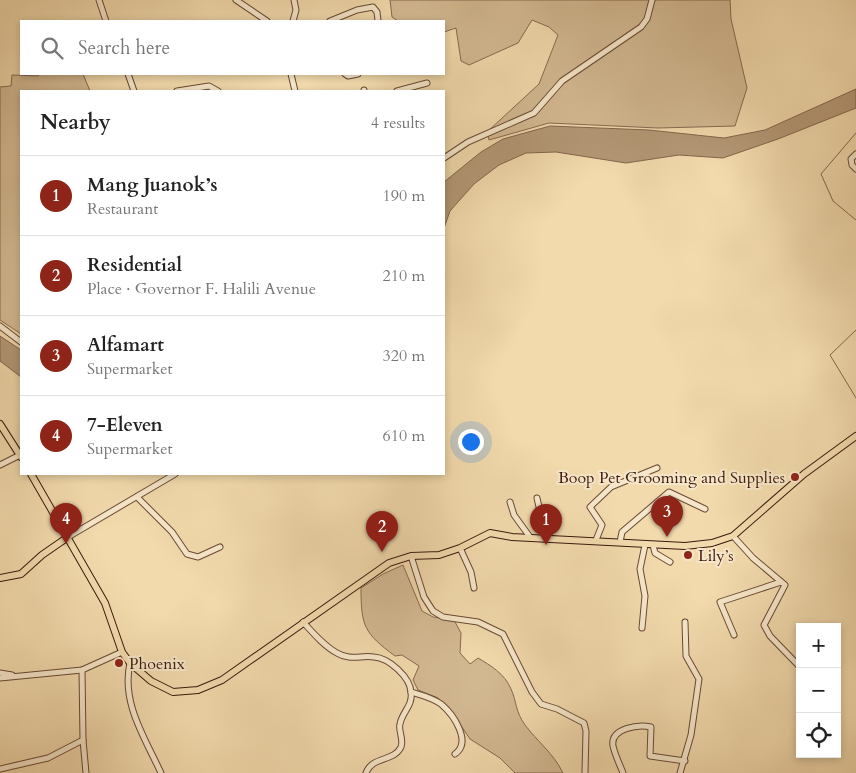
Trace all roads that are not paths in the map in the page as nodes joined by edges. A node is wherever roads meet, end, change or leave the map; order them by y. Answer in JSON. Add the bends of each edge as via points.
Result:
{"nodes":[{"id":1,"x":99,"y":0,"type":"edge"},
{"id":2,"x":236,"y":0,"type":"edge"},
{"id":3,"x":294,"y":0,"type":"edge"},
{"id":4,"x":652,"y":0,"type":"edge"},
{"id":5,"x":106,"y":20,"type":"edge"},
{"id":6,"x":266,"y":20,"type":"edge"},
{"id":7,"x":293,"y":20,"type":"edge"},
{"id":8,"x":332,"y":20,"type":"edge"},
{"id":9,"x":378,"y":20,"type":"edge"},
{"id":10,"x":128,"y":75,"type":"edge"},
{"id":11,"x":291,"y":75,"type":"edge"},
{"id":12,"x":427,"y":83,"type":"dead end"},
{"id":13,"x":134,"y":90,"type":"edge"},
{"id":14,"x":183,"y":90,"type":"edge"},
{"id":15,"x":216,"y":90,"type":"edge"},
{"id":16,"x":295,"y":90,"type":"edge"},
{"id":17,"x":401,"y":90,"type":"edge"},
{"id":18,"x":856,"y":154,"type":"edge"},
{"id":19,"x":445,"y":157,"type":"edge"},
{"id":20,"x":856,"y":168,"type":"edge"},
{"id":21,"x":0,"y":326,"type":"edge"},
{"id":22,"x":20,"y":341,"type":"edge"},
{"id":23,"x":0,"y":426,"type":"edge"},
{"id":24,"x":856,"y":436,"type":"edge"},
{"id":25,"x":20,"y":455,"type":"edge"},
{"id":26,"x":20,"y":456,"type":"edge"},
{"id":27,"x":0,"y":465,"type":"edge"},
{"id":28,"x":657,"y":468,"type":"dead end"},
{"id":29,"x":32,"y":475,"type":"edge"},
{"id":30,"x":172,"y":475,"type":"edge"},
{"id":31,"x":137,"y":497,"type":"junction"},
{"id":32,"x":537,"y":498,"type":"dead end"},
{"id":33,"x":510,"y":502,"type":"dead end"},
{"id":34,"x":705,"y":509,"type":"dead end"},
{"id":35,"x":733,"y":536,"type":"junction"},
{"id":36,"x":68,"y":537,"type":"junction"},
{"id":37,"x":530,"y":537,"type":"junction"},
{"id":38,"x":546,"y":538,"type":"junction"},
{"id":39,"x":596,"y":540,"type":"junction"},
{"id":40,"x":620,"y":542,"type":"junction"},
{"id":41,"x":645,"y":545,"type":"junction"},
{"id":42,"x":653,"y":545,"type":"junction"},
{"id":43,"x":220,"y":547,"type":"dead end"},
{"id":44,"x":460,"y":548,"type":"junction"},
{"id":45,"x":411,"y":556,"type":"junction"},
{"id":46,"x":670,"y":562,"type":"dead end"},
{"id":47,"x":0,"y":578,"type":"edge"},
{"id":48,"x":783,"y":584,"type":"junction"},
{"id":49,"x":474,"y":588,"type":"dead end"},
{"id":50,"x":303,"y":622,"type":"junction"},
{"id":51,"x":685,"y":622,"type":"dead end"},
{"id":52,"x":642,"y":628,"type":"dead end"},
{"id":53,"x":734,"y":635,"type":"dead end"},
{"id":54,"x":122,"y":652,"type":"junction"},
{"id":55,"x":796,"y":663,"type":"edge"},
{"id":56,"x":130,"y":664,"type":"junction"},
{"id":57,"x":82,"y":670,"type":"junction"},
{"id":58,"x":0,"y":673,"type":"edge"},
{"id":59,"x":15,"y":677,"type":"junction"},
{"id":60,"x":0,"y":678,"type":"edge"},
{"id":61,"x":411,"y":692,"type":"junction"},
{"id":62,"x":83,"y":740,"type":"junction"},
{"id":63,"x":455,"y":754,"type":"dead end"},
{"id":64,"x":685,"y":761,"type":"junction"},
{"id":65,"x":0,"y":768,"type":"edge"},
{"id":66,"x":86,"y":773,"type":"edge"},
{"id":67,"x":161,"y":773,"type":"edge"},
{"id":68,"x":366,"y":773,"type":"edge"},
{"id":69,"x":585,"y":773,"type":"edge"},
{"id":70,"x":624,"y":773,"type":"edge"},
{"id":71,"x":680,"y":773,"type":"edge"}],
"edges":[{"from":1,"to":5,"type":"street"},
{"from":2,"to":6,"type":"street"},
{"from":3,"to":7,"type":"street"},
{"from":4,"to":19,"type":"street","via":[[647,20],[641,26],[562,81],[534,113],[468,142]]},
{"from":8,"to":9,"type":"street","via":[[373,7]]},
{"from":10,"to":13,"type":"street"},
{"from":11,"to":16,"type":"street"},
{"from":12,"to":17,"type":"street"},
{"from":14,"to":15,"type":"street","via":[[209,86]]},
{"from":18,"to":20,"type":"street","via":[[851,159]]},
{"from":21,"to":22,"type":"street"},
{"from":23,"to":25,"type":"main road"},
{"from":24,"to":35,"type":"main road","via":[[804,474]]},
{"from":26,"to":27,"type":"street"},
{"from":28,"to":39,"type":"street","via":[[611,487],[590,507],[602,525]]},
{"from":29,"to":36,"type":"main road"},
{"from":30,"to":31,"type":"street"},
{"from":31,"to":36,"type":"street"},
{"from":31,"to":43,"type":"street","via":[[172,532],[187,554],[198,557]]},
{"from":32,"to":38,"type":"street"},
{"from":33,"to":37,"type":"street","via":[[514,515]]},
{"from":34,"to":40,"type":"street","via":[[669,492],[622,532]]},
{"from":35,"to":42,"type":"main road","via":[[712,543]]},
{"from":35,"to":48,"type":"street"},
{"from":36,"to":47,"type":"main road","via":[[21,574]]},
{"from":36,"to":54,"type":"main road","via":[[105,603]]},
{"from":37,"to":38,"type":"main road"},
{"from":37,"to":44,"type":"main road","via":[[490,533]]},
{"from":38,"to":39,"type":"main road"},
{"from":39,"to":40,"type":"main road"},
{"from":40,"to":41,"type":"main road"},
{"from":41,"to":42,"type":"main road"},
{"from":41,"to":52,"type":"street","via":[[640,569],[645,596]]},
{"from":42,"to":46,"type":"street","via":[[656,553]]},
{"from":44,"to":45,"type":"main road","via":[[439,554]]},
{"from":44,"to":49,"type":"street"},
{"from":45,"to":50,"type":"main road","via":[[378,569]]},
{"from":45,"to":69,"type":"street","via":[[424,597],[433,611],[444,617],[478,622],[504,634],[541,704],[584,723]]},
{"from":48,"to":53,"type":"street","via":[[720,602]]},
{"from":48,"to":55,"type":"street","via":[[764,625],[770,636]]},
{"from":50,"to":56,"type":"main road","via":[[222,680],[198,690],[173,692],[151,681]]},
{"from":50,"to":61,"type":"street","via":[[337,653],[350,658],[374,656],[390,664],[408,681]]},
{"from":51,"to":64,"type":"street","via":[[686,656],[699,679]]},
{"from":54,"to":56,"type":"main road"},
{"from":54,"to":57,"type":"street"},
{"from":56,"to":67,"type":"street","via":[[129,703]]},
{"from":57,"to":59,"type":"street"},
{"from":57,"to":62,"type":"street"},
{"from":58,"to":59,"type":"street"},
{"from":59,"to":60,"type":"street"},
{"from":61,"to":63,"type":"street","via":[[440,704],[451,716],[463,744]]},
{"from":61,"to":68,"type":"street","via":[[411,703],[399,725],[400,750],[394,756],[373,763]]},
{"from":62,"to":65,"type":"street","via":[[48,758]]},
{"from":62,"to":66,"type":"street"},
{"from":64,"to":70,"type":"street","via":[[650,756],[651,727],[628,727],[613,741]]},
{"from":64,"to":71,"type":"street"}]}
